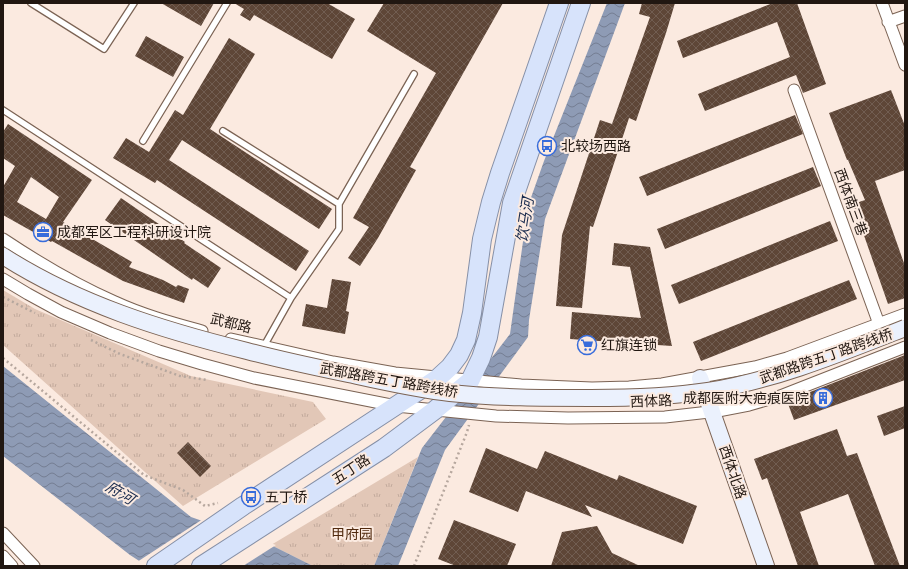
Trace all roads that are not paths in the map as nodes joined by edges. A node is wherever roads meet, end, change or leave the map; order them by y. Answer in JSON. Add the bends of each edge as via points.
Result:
{"nodes":[{"id":1,"x":30,"y":3,"type":"edge"},
{"id":2,"x":134,"y":3,"type":"edge"},
{"id":3,"x":227,"y":3,"type":"edge"},
{"id":4,"x":559,"y":3,"type":"edge"},
{"id":5,"x":581,"y":3,"type":"edge"},
{"id":6,"x":882,"y":3,"type":"edge"},
{"id":7,"x":905,"y":16,"type":"edge"},
{"id":8,"x":888,"y":22,"type":"junction"},
{"id":9,"x":905,"y":65,"type":"edge"},
{"id":10,"x":414,"y":74,"type":"dead end"},
{"id":11,"x":794,"y":90,"type":"dead end"},
{"id":12,"x":3,"y":110,"type":"edge"},
{"id":13,"x":223,"y":131,"type":"dead end"},
{"id":14,"x":144,"y":141,"type":"dead end"},
{"id":15,"x":339,"y":204,"type":"junction"},
{"id":16,"x":3,"y":239,"type":"edge"},
{"id":17,"x":3,"y":256,"type":"edge"},
{"id":18,"x":3,"y":278,"type":"edge"},
{"id":19,"x":291,"y":298,"type":"junction"},
{"id":20,"x":905,"y":314,"type":"edge"},
{"id":21,"x":879,"y":324,"type":"junction"},
{"id":22,"x":905,"y":328,"type":"edge"},
{"id":23,"x":264,"y":346,"type":"junction"},
{"id":24,"x":905,"y":347,"type":"edge"},
{"id":25,"x":438,"y":378,"type":"junction"},
{"id":26,"x":700,"y":378,"type":"junction"},
{"id":27,"x":470,"y":381,"type":"junction"},
{"id":28,"x":396,"y":406,"type":"junction"},
{"id":29,"x":435,"y":410,"type":"junction"},
{"id":30,"x":711,"y":411,"type":"junction"},
{"id":31,"x":3,"y":533,"type":"edge"},
{"id":32,"x":3,"y":556,"type":"edge"},
{"id":33,"x":12,"y":566,"type":"edge"},
{"id":34,"x":34,"y":566,"type":"edge"},
{"id":35,"x":156,"y":566,"type":"edge"},
{"id":36,"x":201,"y":566,"type":"edge"},
{"id":37,"x":766,"y":566,"type":"edge"}],
"edges":[{"from":1,"to":2,"type":"lane","via":[[104,50]]},
{"from":3,"to":14,"type":"lane"},
{"from":4,"to":25,"type":"main road","via":[[491,202],[482,240],[466,340],[459,355]]},
{"from":5,"to":27,"type":"main road","via":[[512,203],[488,337]]},
{"from":6,"to":8,"type":"street"},
{"from":7,"to":8,"type":"street"},
{"from":8,"to":9,"type":"street"},
{"from":10,"to":15,"type":"lane"},
{"from":11,"to":21,"type":"street","name":"西体南三巷"},
{"from":12,"to":19,"type":"lane"},
{"from":13,"to":15,"type":"lane"},
{"from":15,"to":19,"type":"lane","via":[[339,229]]},
{"from":16,"to":23,"type":"street","name":"武都路","via":[[38,262],[115,302],[189,327]]},
{"from":17,"to":22,"type":"street","name":"武都路跨五丁路跨线桥","bridge":true,"via":[[47,282],[85,300],[196,338],[394,384],[486,396],[638,397],[710,390],[789,371]]},
{"from":18,"to":28,"type":"street","via":[[61,312],[159,351],[254,378]]},
{"from":19,"to":23,"type":"lane"},
{"from":20,"to":21,"type":"street","name":"西体路"},
{"from":21,"to":26,"type":"street","name":"西体路","via":[[787,358]]},
{"from":23,"to":25,"type":"street","name":"武都路","via":[[333,362]]},
{"from":24,"to":30,"type":"street","name":"西体路","via":[[780,396],[749,405]]},
{"from":25,"to":27,"type":"street","name":"武都路"},
{"from":25,"to":28,"type":"main road"},
{"from":26,"to":27,"type":"street","name":"西体路","via":[[655,385],[592,388]]},
{"from":26,"to":30,"type":"street","name":"西体北路"},
{"from":27,"to":29,"type":"main road"},
{"from":28,"to":29,"type":"street"},
{"from":28,"to":35,"type":"main road","name":"五丁路"},
{"from":29,"to":30,"type":"street","name":"西体路","via":[[496,416],[568,418],[658,418]]},
{"from":29,"to":36,"type":"main road","name":"五丁路","via":[[384,448]]},
{"from":30,"to":37,"type":"street","name":"西体北路"},
{"from":31,"to":34,"type":"street"},
{"from":32,"to":33,"type":"street"}]}
